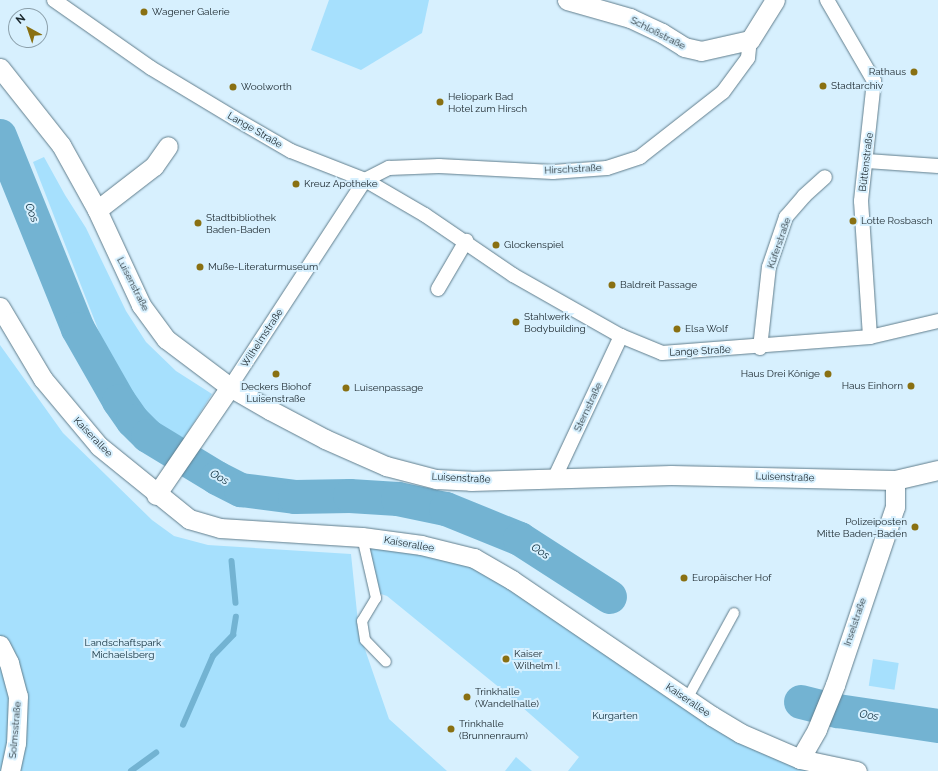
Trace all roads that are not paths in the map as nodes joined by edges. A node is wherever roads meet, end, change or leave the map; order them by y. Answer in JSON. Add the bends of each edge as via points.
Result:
{"nodes":[{"id":1,"x":54,"y":0,"type":"edge"},
{"id":2,"x":567,"y":0,"type":"edge"},
{"id":3,"x":775,"y":0,"type":"edge"},
{"id":4,"x":827,"y":0,"type":"edge"},
{"id":5,"x":744,"y":42,"type":"junction"},
{"id":6,"x":0,"y":68,"type":"edge"},
{"id":7,"x":168,"y":146,"type":"dead end"},
{"id":8,"x":868,"y":161,"type":"junction"},
{"id":9,"x":938,"y":166,"type":"edge"},
{"id":10,"x":825,"y":177,"type":"dead end"},
{"id":11,"x":365,"y":180,"type":"junction"},
{"id":12,"x":97,"y":210,"type":"junction"},
{"id":13,"x":466,"y":241,"type":"junction"},
{"id":14,"x":438,"y":289,"type":"dead end"},
{"id":15,"x":0,"y":307,"type":"edge"},
{"id":16,"x":938,"y":322,"type":"edge"},
{"id":17,"x":621,"y":336,"type":"junction"},
{"id":18,"x":870,"y":337,"type":"junction"},
{"id":19,"x":760,"y":348,"type":"junction"},
{"id":20,"x":230,"y":387,"type":"junction"},
{"id":21,"x":938,"y":470,"type":"edge"},
{"id":22,"x":555,"y":477,"type":"junction"},
{"id":23,"x":895,"y":480,"type":"junction"},
{"id":24,"x":156,"y":495,"type":"junction"},
{"id":25,"x":362,"y":537,"type":"junction"},
{"id":26,"x":734,"y":613,"type":"dead end"},
{"id":27,"x":0,"y":645,"type":"edge"},
{"id":28,"x":386,"y":662,"type":"dead end"},
{"id":29,"x":687,"y":699,"type":"junction"},
{"id":30,"x":800,"y":759,"type":"junction"},
{"id":31,"x":0,"y":764,"type":"edge"},
{"id":32,"x":10,"y":771,"type":"edge"},
{"id":33,"x":857,"y":771,"type":"edge"}],
"edges":[{"from":1,"to":11,"type":"street","name":"Lange Straße","via":[[151,68],[234,118],[292,151]]},
{"from":2,"to":5,"type":"street","name":"Schloßstraße","via":[[630,18],[662,32],[684,47],[701,51]]},
{"from":3,"to":5,"type":"street"},
{"from":4,"to":8,"type":"street","name":"Büttenstraße","via":[[874,81]]},
{"from":5,"to":11,"type":"street","name":"Hirschstraße","via":[[748,58],[723,92],[640,157],[607,168],[553,172],[440,166],[389,168]]},
{"from":6,"to":12,"type":"street","name":"Luisenstraße","via":[[61,145]]},
{"from":7,"to":12,"type":"street","via":[[154,166]]},
{"from":8,"to":9,"type":"street"},
{"from":8,"to":18,"type":"street","name":"Büttenstraße","via":[[862,201]]},
{"from":10,"to":19,"type":"street","name":"Küferstraße","via":[[786,217],[769,267]]},
{"from":11,"to":13,"type":"street","name":"Lange Straße"},
{"from":11,"to":20,"type":"street","name":"Wilhelmstraße"},
{"from":12,"to":20,"type":"street","name":"Luisenstraße","via":[[141,305],[166,339]]},
{"from":13,"to":14,"type":"street"},
{"from":13,"to":17,"type":"street","name":"Lange Straße","via":[[513,275]]},
{"from":15,"to":24,"type":"street","name":"Kaiserallee","via":[[43,379],[78,422],[99,446]]},
{"from":16,"to":18,"type":"street","name":"Lange Straße"},
{"from":17,"to":19,"type":"street","name":"Lange Straße","via":[[662,354]]},
{"from":17,"to":22,"type":"street","name":"Sternstraße"},
{"from":18,"to":19,"type":"street","name":"Lange Straße"},
{"from":20,"to":22,"type":"street","name":"Luisenstraße","via":[[325,440],[386,466],[436,479],[471,481]]},
{"from":20,"to":24,"type":"street","name":"Wilhelmstraße"},
{"from":21,"to":23,"type":"street","name":"Luisenstraße"},
{"from":22,"to":23,"type":"street","name":"Luisenstraße","via":[[671,475]]},
{"from":23,"to":30,"type":"street","name":"Inselstraße","via":[[895,506],[832,692],[817,729]]},
{"from":24,"to":25,"type":"street","name":"Kaiserallee","via":[[190,519],[220,528]]},
{"from":25,"to":28,"type":"lane","via":[[376,598],[362,621],[365,640]]},
{"from":25,"to":29,"type":"street","name":"Kaiserallee","via":[[421,545],[474,558],[512,580]]},
{"from":26,"to":29,"type":"lane"},
{"from":27,"to":32,"type":"street","name":"Solmsstraße","via":[[9,663],[18,696],[16,743]]},
{"from":29,"to":30,"type":"street","name":"Kaiserallee","via":[[740,732]]},
{"from":30,"to":33,"type":"street","name":"Kaiserallee"},
{"from":31,"to":32,"type":"lane"}]}
